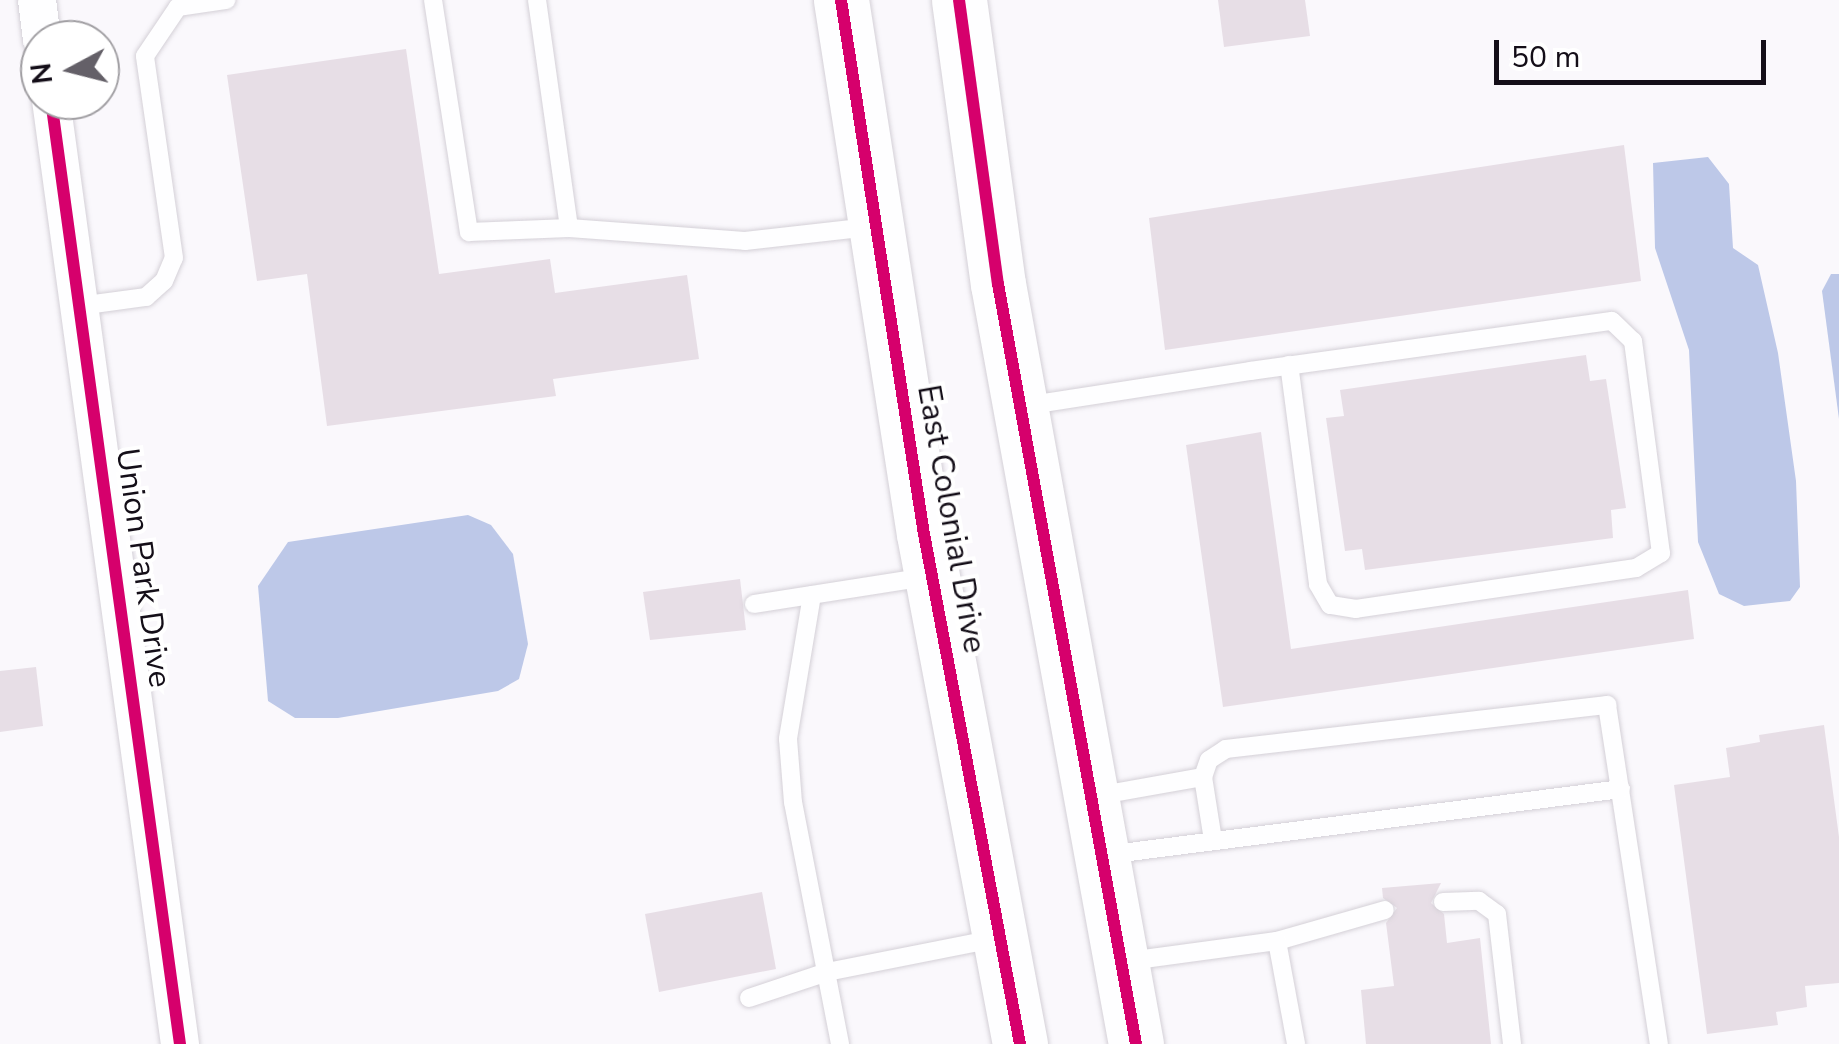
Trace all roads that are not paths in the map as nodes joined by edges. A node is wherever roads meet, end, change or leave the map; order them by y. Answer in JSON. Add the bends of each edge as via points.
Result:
{"nodes":[{"id":1,"x":226,"y":0,"type":"edge"},
{"id":2,"x":433,"y":0,"type":"edge"},
{"id":3,"x":537,"y":0,"type":"edge"},
{"id":4,"x":841,"y":0,"type":"edge"},
{"id":5,"x":958,"y":4,"type":"edge"},
{"id":6,"x":54,"y":120,"type":"edge"},
{"id":7,"x":874,"y":226,"type":"junction"},
{"id":8,"x":569,"y":228,"type":"junction"},
{"id":9,"x":79,"y":306,"type":"junction"},
{"id":10,"x":1289,"y":365,"type":"junction"},
{"id":11,"x":1019,"y":407,"type":"junction"},
{"id":12,"x":932,"y":576,"type":"junction"},
{"id":13,"x":812,"y":595,"type":"junction"},
{"id":14,"x":754,"y":604,"type":"dead end"},
{"id":15,"x":1203,"y":777,"type":"junction"},
{"id":16,"x":1622,"y":789,"type":"junction"},
{"id":17,"x":1088,"y":798,"type":"junction"},
{"id":18,"x":1213,"y":840,"type":"junction"},
{"id":19,"x":1100,"y":856,"type":"junction"},
{"id":20,"x":1443,"y":902,"type":"dead end"},
{"id":21,"x":1385,"y":910,"type":"dead end"},
{"id":22,"x":999,"y":938,"type":"junction"},
{"id":23,"x":1277,"y":940,"type":"junction"},
{"id":24,"x":1119,"y":962,"type":"junction"},
{"id":25,"x":827,"y":972,"type":"junction"},
{"id":26,"x":749,"y":998,"type":"dead end"},
{"id":27,"x":180,"y":1044,"type":"edge"},
{"id":28,"x":840,"y":1044,"type":"edge"},
{"id":29,"x":1020,"y":1044,"type":"edge"},
{"id":30,"x":1136,"y":1044,"type":"edge"},
{"id":31,"x":1296,"y":1044,"type":"edge"},
{"id":32,"x":1512,"y":1044,"type":"edge"},
{"id":33,"x":1660,"y":1044,"type":"edge"}],
"edges":[{"from":1,"to":9,"type":"lane","via":[[178,7],[145,56],[174,258],[164,281],[146,296]]},
{"from":2,"to":8,"type":"lane","via":[[469,232]]},
{"from":3,"to":8,"type":"lane"},
{"from":4,"to":7,"type":"highway","name":"East Colonial Drive"},
{"from":5,"to":11,"type":"highway"},
{"from":6,"to":9,"type":"street","name":"Union Park Drive"},
{"from":7,"to":8,"type":"lane","via":[[745,241]]},
{"from":7,"to":12,"type":"highway","name":"East Colonial Drive"},
{"from":9,"to":27,"type":"street","name":"Union Park Drive"},
{"from":10,"to":10,"type":"lane","via":[[1612,321],[1622,325],[1633,341],[1660,553],[1636,568],[1356,608],[1330,605],[1318,584]]},
{"from":10,"to":11,"type":"lane"},
{"from":11,"to":17,"type":"highway"},
{"from":12,"to":13,"type":"lane"},
{"from":12,"to":22,"type":"highway","name":"East Colonial Drive"},
{"from":13,"to":14,"type":"lane"},
{"from":13,"to":25,"type":"lane","via":[[788,740],[793,802]]},
{"from":15,"to":16,"type":"lane","via":[[1209,760],[1226,750],[1601,704],[1610,711]]},
{"from":15,"to":17,"type":"lane"},
{"from":15,"to":18,"type":"lane"},
{"from":16,"to":18,"type":"lane"},
{"from":16,"to":33,"type":"lane"},
{"from":17,"to":19,"type":"highway"},
{"from":18,"to":19,"type":"lane"},
{"from":19,"to":24,"type":"highway"},
{"from":20,"to":32,"type":"lane","via":[[1478,901],[1497,914]]},
{"from":21,"to":23,"type":"lane"},
{"from":22,"to":25,"type":"lane"},
{"from":22,"to":29,"type":"highway","name":"East Colonial Drive"},
{"from":23,"to":24,"type":"lane"},
{"from":23,"to":31,"type":"lane"},
{"from":24,"to":30,"type":"highway"},
{"from":25,"to":26,"type":"lane"},
{"from":25,"to":28,"type":"lane"}]}
